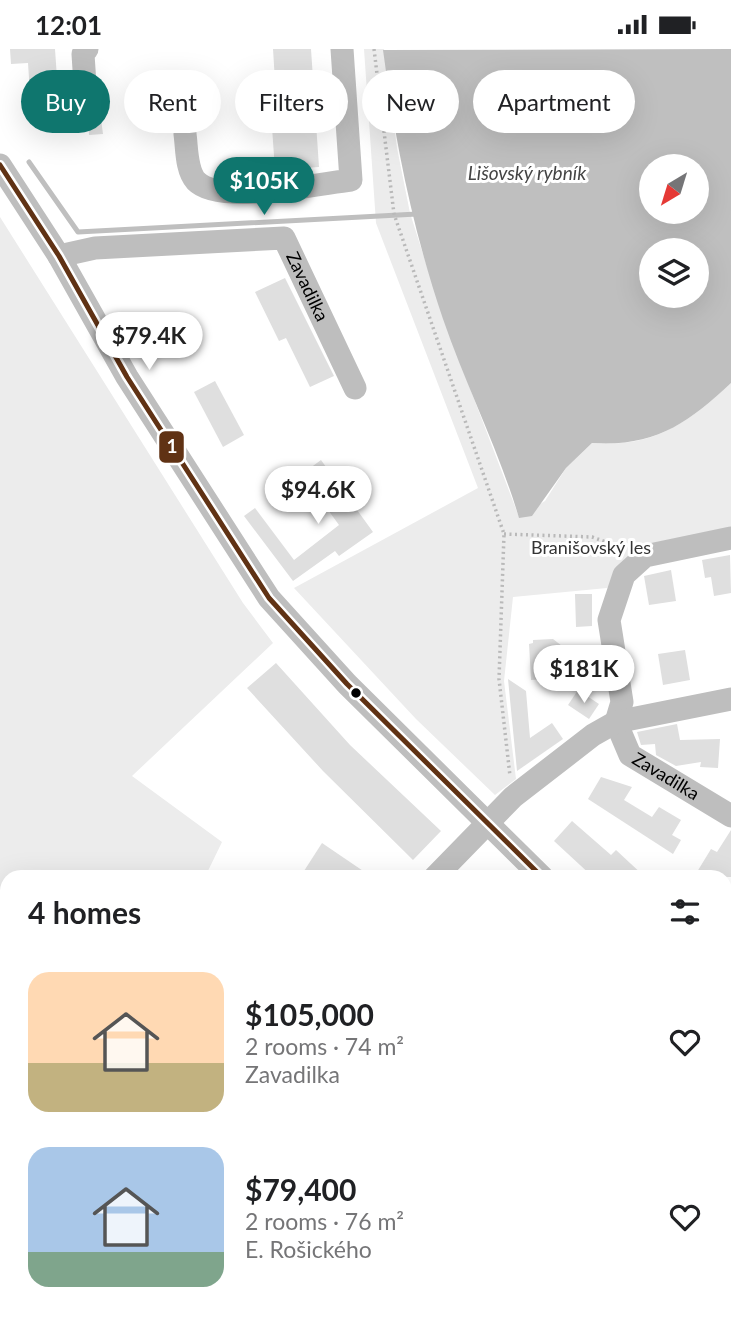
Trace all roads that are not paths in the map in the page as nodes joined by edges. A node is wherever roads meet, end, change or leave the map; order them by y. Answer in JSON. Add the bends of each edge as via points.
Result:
{"nodes":[{"id":1,"x":87,"y":49,"type":"edge"},
{"id":2,"x":342,"y":49,"type":"edge"},
{"id":3,"x":84,"y":70,"type":"edge"},
{"id":4,"x":185,"y":134,"type":"dead end"},
{"id":5,"x":0,"y":165,"type":"edge"},
{"id":6,"x":59,"y":256,"type":"junction"},
{"id":7,"x":355,"y":388,"type":"dead end"},
{"id":8,"x":731,"y":538,"type":"edge"},
{"id":9,"x":731,"y":699,"type":"edge"},
{"id":10,"x":616,"y":722,"type":"junction"},
{"id":11,"x":731,"y":816,"type":"edge"},
{"id":12,"x":486,"y":823,"type":"junction"},
{"id":13,"x":442,"y":870,"type":"edge"},
{"id":14,"x":535,"y":870,"type":"edge"}],
"edges":[{"from":1,"to":3,"type":"street"},
{"from":2,"to":4,"type":"street","via":[[351,180],[231,193],[211,191],[195,180]]},
{"from":5,"to":6,"type":"street"},
{"from":6,"to":7,"type":"street","name":"Zavadilka","via":[[95,248],[284,238]]},
{"from":6,"to":12,"type":"street","via":[[127,377],[269,598],[347,684]]},
{"from":8,"to":10,"type":"street","name":"Zavadilka","via":[[645,556],[624,575],[609,620],[622,702]]},
{"from":9,"to":10,"type":"street"},
{"from":10,"to":11,"type":"street","name":"Zavadilka","via":[[630,755]]},
{"from":10,"to":12,"type":"street","via":[[513,797]]},
{"from":12,"to":13,"type":"street"},
{"from":12,"to":14,"type":"street"}]}
